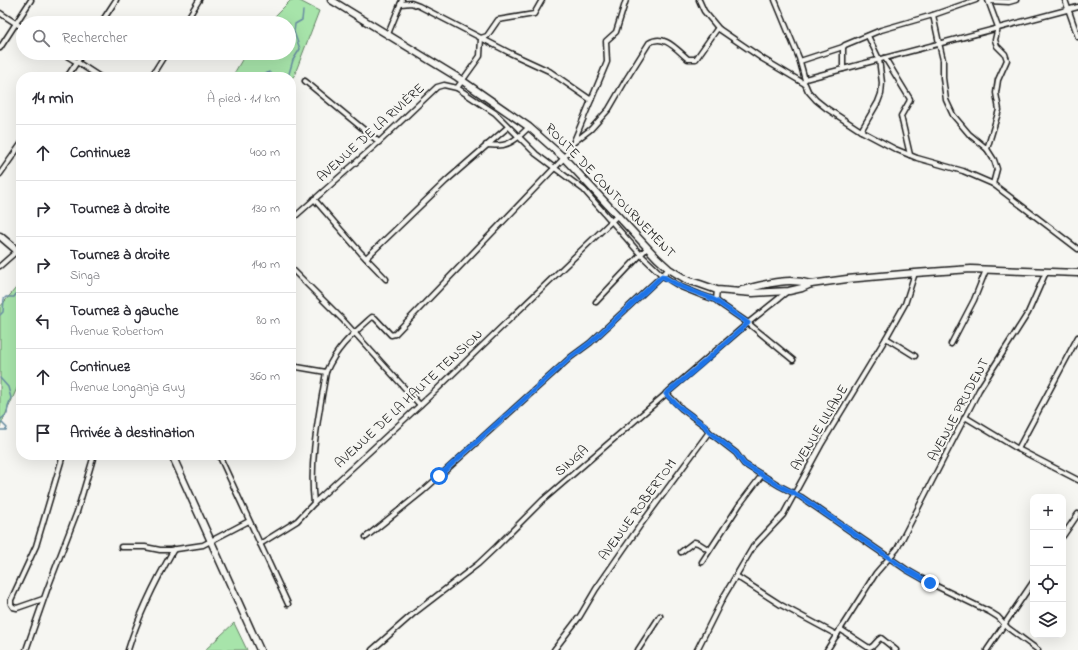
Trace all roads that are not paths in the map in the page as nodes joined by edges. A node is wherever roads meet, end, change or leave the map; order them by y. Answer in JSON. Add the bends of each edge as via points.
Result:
{"nodes":[{"id":1,"x":31,"y":0,"type":"edge"},
{"id":2,"x":116,"y":0,"type":"edge"},
{"id":3,"x":199,"y":0,"type":"edge"},
{"id":4,"x":331,"y":0,"type":"edge"},
{"id":5,"x":542,"y":0,"type":"edge"},
{"id":6,"x":626,"y":0,"type":"edge"},
{"id":7,"x":699,"y":0,"type":"edge"},
{"id":8,"x":775,"y":0,"type":"edge"},
{"id":9,"x":976,"y":0,"type":"edge"},
{"id":10,"x":989,"y":0,"type":"edge"},
{"id":11,"x":1016,"y":0,"type":"edge"},
{"id":12,"x":1065,"y":0,"type":"edge"},
{"id":13,"x":402,"y":2,"type":"edge"},
{"id":14,"x":1078,"y":7,"type":"edge"},
{"id":15,"x":1069,"y":8,"type":"junction"},
{"id":16,"x":0,"y":13,"type":"edge"},
{"id":17,"x":933,"y":15,"type":"junction"},
{"id":18,"x":21,"y":16,"type":"edge"},
{"id":19,"x":106,"y":16,"type":"edge"},
{"id":20,"x":189,"y":16,"type":"edge"},
{"id":21,"x":16,"y":24,"type":"joint"},
{"id":22,"x":998,"y":27,"type":"junction"},
{"id":23,"x":719,"y":29,"type":"junction"},
{"id":24,"x":388,"y":34,"type":"junction"},
{"id":25,"x":868,"y":36,"type":"junction"},
{"id":26,"x":1078,"y":37,"type":"edge"},
{"id":27,"x":481,"y":38,"type":"junction"},
{"id":28,"x":939,"y":43,"type":"junction"},
{"id":29,"x":844,"y":47,"type":"junction"},
{"id":30,"x":0,"y":48,"type":"edge"},
{"id":31,"x":885,"y":58,"type":"junction"},
{"id":32,"x":879,"y":59,"type":"junction"},
{"id":33,"x":74,"y":60,"type":"edge"},
{"id":34,"x":162,"y":60,"type":"edge"},
{"id":35,"x":800,"y":61,"type":"junction"},
{"id":36,"x":77,"y":62,"type":"junction"},
{"id":37,"x":842,"y":69,"type":"junction"},
{"id":38,"x":70,"y":72,"type":"edge"},
{"id":39,"x":92,"y":72,"type":"edge"},
{"id":40,"x":154,"y":72,"type":"edge"},
{"id":41,"x":305,"y":81,"type":"dead end"},
{"id":42,"x":463,"y":81,"type":"junction"},
{"id":43,"x":805,"y":81,"type":"junction"},
{"id":44,"x":457,"y":88,"type":"junction"},
{"id":45,"x":592,"y":100,"type":"junction"},
{"id":46,"x":508,"y":127,"type":"junction"},
{"id":47,"x":529,"y":127,"type":"junction"},
{"id":48,"x":861,"y":131,"type":"junction"},
{"id":49,"x":518,"y":137,"type":"junction"},
{"id":50,"x":379,"y":142,"type":"junction"},
{"id":51,"x":573,"y":143,"type":"junction"},
{"id":52,"x":486,"y":145,"type":"junction"},
{"id":53,"x":987,"y":149,"type":"junction"},
{"id":54,"x":16,"y":151,"type":"edge"},
{"id":55,"x":910,"y":155,"type":"junction"},
{"id":56,"x":564,"y":158,"type":"junction"},
{"id":57,"x":555,"y":167,"type":"junction"},
{"id":58,"x":0,"y":174,"type":"edge"},
{"id":59,"x":993,"y":184,"type":"junction"},
{"id":60,"x":314,"y":199,"type":"junction"},
{"id":61,"x":296,"y":215,"type":"edge"},
{"id":62,"x":618,"y":215,"type":"junction"},
{"id":63,"x":611,"y":221,"type":"junction"},
{"id":64,"x":0,"y":236,"type":"edge"},
{"id":65,"x":647,"y":248,"type":"junction"},
{"id":66,"x":16,"y":249,"type":"edge"},
{"id":67,"x":1078,"y":249,"type":"edge"},
{"id":68,"x":16,"y":254,"type":"edge"},
{"id":69,"x":641,"y":254,"type":"junction"},
{"id":70,"x":366,"y":258,"type":"junction"},
{"id":71,"x":0,"y":266,"type":"edge"},
{"id":72,"x":669,"y":269,"type":"junction"},
{"id":73,"x":986,"y":270,"type":"junction"},
{"id":74,"x":1046,"y":272,"type":"junction"},
{"id":75,"x":296,"y":273,"type":"edge"},
{"id":76,"x":915,"y":273,"type":"junction"},
{"id":77,"x":1078,"y":273,"type":"edge"},
{"id":78,"x":662,"y":276,"type":"junction"},
{"id":79,"x":386,"y":279,"type":"dead end"},
{"id":80,"x":811,"y":284,"type":"junction"},
{"id":81,"x":717,"y":290,"type":"junction"},
{"id":82,"x":737,"y":291,"type":"junction"},
{"id":83,"x":789,"y":291,"type":"junction"},
{"id":84,"x":716,"y":300,"type":"junction"},
{"id":85,"x":596,"y":302,"type":"dead end"},
{"id":86,"x":748,"y":323,"type":"junction"},
{"id":87,"x":355,"y":332,"type":"junction"},
{"id":88,"x":1078,"y":337,"type":"edge"},
{"id":89,"x":886,"y":338,"type":"junction"},
{"id":90,"x":951,"y":344,"type":"dead end"},
{"id":91,"x":914,"y":356,"type":"dead end"},
{"id":92,"x":793,"y":360,"type":"dead end"},
{"id":93,"x":296,"y":367,"type":"edge"},
{"id":94,"x":326,"y":372,"type":"junction"},
{"id":95,"x":666,"y":394,"type":"junction"},
{"id":96,"x":420,"y":405,"type":"junction"},
{"id":97,"x":965,"y":417,"type":"junction"},
{"id":98,"x":709,"y":432,"type":"junction"},
{"id":99,"x":1018,"y":449,"type":"junction"},
{"id":100,"x":62,"y":460,"type":"edge"},
{"id":101,"x":93,"y":460,"type":"edge"},
{"id":102,"x":174,"y":460,"type":"edge"},
{"id":103,"x":221,"y":460,"type":"edge"},
{"id":104,"x":762,"y":475,"type":"junction"},
{"id":105,"x":1078,"y":480,"type":"edge"},
{"id":106,"x":795,"y":494,"type":"junction"},
{"id":107,"x":314,"y":503,"type":"junction"},
{"id":108,"x":1078,"y":514,"type":"edge"},
{"id":109,"x":249,"y":521,"type":"junction"},
{"id":110,"x":1066,"y":532,"type":"edge"},
{"id":111,"x":366,"y":537,"type":"dead end"},
{"id":112,"x":211,"y":541,"type":"junction"},
{"id":113,"x":260,"y":544,"type":"junction"},
{"id":114,"x":121,"y":547,"type":"dead end"},
{"id":115,"x":174,"y":549,"type":"junction"},
{"id":116,"x":709,"y":550,"type":"junction"},
{"id":117,"x":681,"y":552,"type":"dead end"},
{"id":118,"x":888,"y":557,"type":"junction"},
{"id":119,"x":702,"y":562,"type":"dead end"},
{"id":120,"x":736,"y":576,"type":"junction"},
{"id":121,"x":1030,"y":586,"type":"edge"},
{"id":122,"x":44,"y":599,"type":"junction"},
{"id":123,"x":288,"y":604,"type":"dead end"},
{"id":124,"x":660,"y":616,"type":"dead end"},
{"id":125,"x":1005,"y":624,"type":"junction"},
{"id":126,"x":840,"y":629,"type":"junction"},
{"id":127,"x":837,"y":635,"type":"junction"},
{"id":128,"x":26,"y":650,"type":"edge"},
{"id":129,"x":128,"y":650,"type":"edge"},
{"id":130,"x":260,"y":650,"type":"edge"},
{"id":131,"x":372,"y":650,"type":"edge"},
{"id":132,"x":554,"y":650,"type":"edge"},
{"id":133,"x":638,"y":650,"type":"edge"},
{"id":134,"x":697,"y":650,"type":"edge"},
{"id":135,"x":827,"y":650,"type":"edge"},
{"id":136,"x":896,"y":650,"type":"edge"},
{"id":137,"x":987,"y":650,"type":"edge"},
{"id":138,"x":1038,"y":650,"type":"edge"}],
"edges":[{"from":1,"to":18,"type":"street"},
{"from":2,"to":19,"type":"street"},
{"from":3,"to":20,"type":"street"},
{"from":4,"to":24,"type":"street","name":"ROUTE DE CONTOURNEMENT"},
{"from":5,"to":27,"type":"street","via":[[534,14],[498,20],[488,36]]},
{"from":6,"to":45,"type":"street","via":[[616,32],[606,41],[607,62]]},
{"from":7,"to":23,"type":"street","via":[[704,11]]},
{"from":8,"to":35,"type":"street"},
{"from":9,"to":17,"type":"street"},
{"from":10,"to":11,"type":"street"},
{"from":10,"to":22,"type":"street"},
{"from":12,"to":15,"type":"street"},
{"from":13,"to":24,"type":"street"},
{"from":13,"to":27,"type":"street","via":[[415,4]]},
{"from":14,"to":15,"type":"street"},
{"from":15,"to":22,"type":"street"},
{"from":15,"to":26,"type":"street"},
{"from":16,"to":21,"type":"street"},
{"from":17,"to":25,"type":"street"},
{"from":17,"to":28,"type":"street"},
{"from":21,"to":30,"type":"street"},
{"from":22,"to":28,"type":"street"},
{"from":22,"to":53,"type":"street","via":[[995,40],[1007,60],[998,80],[996,92],[999,110]]},
{"from":23,"to":43,"type":"street","via":[[763,59]]},
{"from":23,"to":51,"type":"street","via":[[696,58],[688,59],[669,43],[658,40],[649,43],[610,109]]},
{"from":24,"to":42,"type":"street","name":"ROUTE DE CONTOURNEMENT"},
{"from":25,"to":29,"type":"street"},
{"from":25,"to":32,"type":"street"},
{"from":27,"to":42,"type":"street","via":[[480,56]]},
{"from":27,"to":45,"type":"street","via":[[549,71]]},
{"from":28,"to":31,"type":"street"},
{"from":28,"to":53,"type":"street","via":[[946,100],[961,125]]},
{"from":29,"to":35,"type":"street"},
{"from":29,"to":37,"type":"street"},
{"from":31,"to":32,"type":"street"},
{"from":31,"to":55,"type":"street","via":[[910,99],[901,116]]},
{"from":32,"to":37,"type":"street"},
{"from":32,"to":48,"type":"street","via":[[881,94]]},
{"from":33,"to":36,"type":"street"},
{"from":34,"to":40,"type":"street"},
{"from":35,"to":43,"type":"street"},
{"from":36,"to":38,"type":"street"},
{"from":36,"to":39,"type":"street"},
{"from":37,"to":43,"type":"street"},
{"from":41,"to":50,"type":"street"},
{"from":42,"to":44,"type":"street"},
{"from":42,"to":47,"type":"street","name":"ROUTE DE CONTOURNEMENT"},
{"from":43,"to":48,"type":"street","via":[[808,91],[816,100]]},
{"from":44,"to":46,"type":"street","via":[[495,114]]},
{"from":44,"to":50,"type":"street","name":"AVENUE DE LA RIVIÈRE","via":[[444,85],[437,87]]},
{"from":45,"to":51,"type":"street"},
{"from":46,"to":49,"type":"street"},
{"from":46,"to":52,"type":"street"},
{"from":47,"to":49,"type":"street"},
{"from":47,"to":56,"type":"street","name":"ROUTE DE CONTOURNEMENT"},
{"from":48,"to":55,"type":"street","via":[[894,150]]},
{"from":49,"to":52,"type":"street","via":[[502,145]]},
{"from":49,"to":57,"type":"street"},
{"from":50,"to":60,"type":"street","name":"AVENUE DE LA RIVIÈRE"},
{"from":51,"to":56,"type":"street"},
{"from":52,"to":70,"type":"street"},
{"from":53,"to":59,"type":"street","via":[[997,169]]},
{"from":54,"to":58,"type":"street"},
{"from":55,"to":59,"type":"street","via":[[962,171]]},
{"from":56,"to":57,"type":"street"},
{"from":56,"to":62,"type":"street","name":"ROUTE DE CONTOURNEMENT"},
{"from":57,"to":63,"type":"street","via":[[584,190]]},
{"from":57,"to":87,"type":"street","via":[[395,334],[391,335],[374,317]]},
{"from":59,"to":67,"type":"street"},
{"from":60,"to":61,"type":"street","name":"AVENUE DE LA RIVIÈRE"},
{"from":60,"to":70,"type":"street"},
{"from":62,"to":63,"type":"street","name":"AVENUE DE LA HAUTE TENSION"},
{"from":62,"to":65,"type":"street","name":"ROUTE DE CONTOURNEMENT"},
{"from":63,"to":69,"type":"street"},
{"from":63,"to":96,"type":"street","name":"AVENUE DE LA HAUTE TENSION"},
{"from":64,"to":66,"type":"street"},
{"from":65,"to":69,"type":"street"},
{"from":65,"to":72,"type":"street","name":"ROUTE DE CONTOURNEMENT"},
{"from":68,"to":71,"type":"street"},
{"from":69,"to":78,"type":"street"},
{"from":69,"to":85,"type":"street"},
{"from":70,"to":79,"type":"street"},
{"from":72,"to":78,"type":"street"},
{"from":72,"to":81,"type":"street","name":"ROUTE DE CONTOURNEMENT","via":[[688,280]]},
{"from":73,"to":74,"type":"street","name":"ROUTE DE CONTOURNEMENT"},
{"from":73,"to":76,"type":"street","name":"ROUTE DE CONTOURNEMENT"},
{"from":73,"to":90,"type":"street"},
{"from":74,"to":77,"type":"street","name":"ROUTE DE CONTOURNEMENT"},
{"from":74,"to":97,"type":"street","name":"AVENUE PRUDENT","via":[[1028,313],[979,390]]},
{"from":75,"to":87,"type":"street"},
{"from":76,"to":80,"type":"street","name":"ROUTE DE CONTOURNEMENT"},
{"from":76,"to":89,"type":"street","name":"AVENUE LILIANE","via":[[905,304]]},
{"from":78,"to":84,"type":"street","via":[[681,287]]},
{"from":78,"to":111,"type":"street","via":[[423,491]]},
{"from":80,"to":82,"type":"street","name":"ROUTE DE CONTOURNEMENT","via":[[772,282]]},
{"from":80,"to":83,"type":"street","name":"ROUTE DE CONTOURNEMENT"},
{"from":81,"to":82,"type":"street","name":"ROUTE DE CONTOURNEMENT"},
{"from":81,"to":84,"type":"street"},
{"from":82,"to":83,"type":"street","name":"ROUTE DE CONTOURNEMENT"},
{"from":83,"to":86,"type":"street","name":"SINGA"},
{"from":84,"to":86,"type":"street"},
{"from":86,"to":92,"type":"street"},
{"from":86,"to":95,"type":"street","name":"SINGA"},
{"from":87,"to":94,"type":"street","via":[[342,344]]},
{"from":87,"to":96,"type":"street"},
{"from":88,"to":99,"type":"street"},
{"from":89,"to":91,"type":"street"},
{"from":89,"to":106,"type":"street","name":"AVENUE LILIANE","via":[[821,445]]},
{"from":93,"to":94,"type":"street"},
{"from":94,"to":107,"type":"street","via":[[314,439]]},
{"from":95,"to":98,"type":"street"},
{"from":95,"to":131,"type":"street","name":"SINGA","via":[[543,500],[478,564],[413,614]]},
{"from":96,"to":107,"type":"street","name":"AVENUE DE LA HAUTE TENSION"},
{"from":97,"to":99,"type":"street"},
{"from":97,"to":118,"type":"street","name":"AVENUE PRUDENT","via":[[897,549]]},
{"from":98,"to":104,"type":"street","via":[[736,453],[744,464]]},
{"from":98,"to":132,"type":"street","name":"AVENUE ROBERTOM"},
{"from":99,"to":105,"type":"street"},
{"from":100,"to":122,"type":"street","via":[[36,546],[10,604],[17,608]]},
{"from":101,"to":122,"type":"street","via":[[77,512]]},
{"from":102,"to":112,"type":"street"},
{"from":103,"to":109,"type":"street"},
{"from":104,"to":106,"type":"street"},
{"from":104,"to":116,"type":"street"},
{"from":106,"to":118,"type":"street"},
{"from":106,"to":120,"type":"street","name":"AVENUE LILIANE","via":[[774,526],[753,547]]},
{"from":107,"to":113,"type":"street","name":"AVENUE DE LA HAUTE TENSION","via":[[297,521]]},
{"from":108,"to":110,"type":"street"},
{"from":109,"to":112,"type":"street"},
{"from":109,"to":113,"type":"street"},
{"from":112,"to":115,"type":"street"},
{"from":112,"to":130,"type":"street"},
{"from":113,"to":123,"type":"street"},
{"from":114,"to":115,"type":"street"},
{"from":115,"to":129,"type":"street","via":[[147,598]]},
{"from":116,"to":117,"type":"street","via":[[694,542]]},
{"from":116,"to":119,"type":"street"},
{"from":118,"to":125,"type":"street","via":[[930,583],[990,612]]},
{"from":118,"to":126,"type":"street","name":"AVENUE PRUDENT"},
{"from":120,"to":127,"type":"street","via":[[781,605]]},
{"from":120,"to":134,"type":"street","name":"AVENUE LILIANE"},
{"from":121,"to":125,"type":"street"},
{"from":122,"to":128,"type":"street"},
{"from":124,"to":133,"type":"street"},
{"from":125,"to":137,"type":"street"},
{"from":125,"to":138,"type":"street"},
{"from":126,"to":127,"type":"street","name":"AVENUE PRUDENT"},
{"from":126,"to":136,"type":"street","via":[[869,648],[881,638]]},
{"from":127,"to":135,"type":"street","name":"AVENUE PRUDENT"}]}
